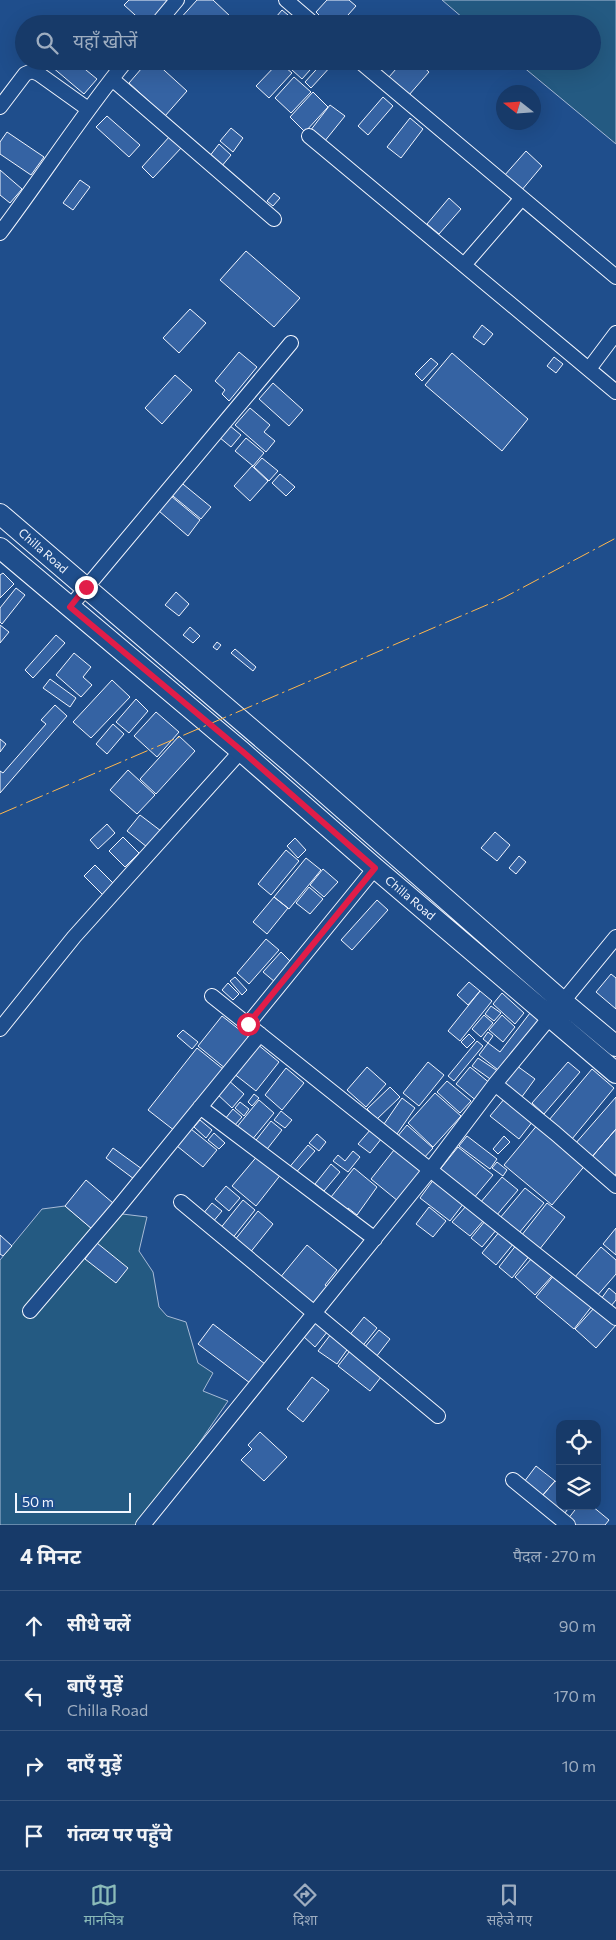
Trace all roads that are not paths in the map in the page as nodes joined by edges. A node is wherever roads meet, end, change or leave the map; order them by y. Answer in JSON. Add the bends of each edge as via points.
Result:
{"nodes":[{"id":1,"x":177,"y":0,"type":"edge"},
{"id":2,"x":286,"y":0,"type":"edge"},
{"id":3,"x":164,"y":15,"type":"edge"},
{"id":4,"x":304,"y":15,"type":"edge"},
{"id":5,"x":119,"y":70,"type":"edge"},
{"id":6,"x":369,"y":70,"type":"edge"},
{"id":7,"x":112,"y":79,"type":"junction"},
{"id":8,"x":0,"y":107,"type":"edge"},
{"id":9,"x":88,"y":109,"type":"junction"},
{"id":10,"x":309,"y":136,"type":"dead end"},
{"id":11,"x":522,"y":198,"type":"junction"},
{"id":12,"x":274,"y":219,"type":"dead end"},
{"id":13,"x":0,"y":233,"type":"edge"},
{"id":14,"x":464,"y":265,"type":"junction"},
{"id":15,"x":616,"y":277,"type":"edge"},
{"id":16,"x":616,"y":333,"type":"edge"},
{"id":17,"x":290,"y":343,"type":"dead end"},
{"id":18,"x":589,"y":369,"type":"junction"},
{"id":19,"x":616,"y":392,"type":"edge"},
{"id":20,"x":0,"y":514,"type":"edge"},
{"id":21,"x":3,"y":556,"type":"edge"},
{"id":22,"x":86,"y":587,"type":"junction"},
{"id":23,"x":70,"y":607,"type":"junction"},
{"id":24,"x":242,"y":751,"type":"junction"},
{"id":25,"x":375,"y":868,"type":"junction"},
{"id":26,"x":616,"y":937,"type":"edge"},
{"id":27,"x":212,"y":996,"type":"dead end"},
{"id":28,"x":556,"y":1008,"type":"junction"},
{"id":29,"x":248,"y":1024,"type":"junction"},
{"id":30,"x":0,"y":1028,"type":"edge"},
{"id":31,"x":260,"y":1034,"type":"junction"},
{"id":32,"x":616,"y":1046,"type":"edge"},
{"id":33,"x":616,"y":1073,"type":"edge"},
{"id":34,"x":494,"y":1084,"type":"junction"},
{"id":35,"x":200,"y":1107,"type":"junction"},
{"id":36,"x":430,"y":1170,"type":"junction"},
{"id":37,"x":616,"y":1186,"type":"edge"},
{"id":38,"x":181,"y":1202,"type":"dead end"},
{"id":39,"x":375,"y":1239,"type":"junction"},
{"id":40,"x":30,"y":1311,"type":"dead end"},
{"id":41,"x":316,"y":1312,"type":"junction"},
{"id":42,"x":616,"y":1318,"type":"edge"},
{"id":43,"x":438,"y":1416,"type":"dead end"},
{"id":44,"x":513,"y":1480,"type":"dead end"},
{"id":45,"x":143,"y":1525,"type":"edge"},
{"id":46,"x":568,"y":1525,"type":"edge"}],
"edges":[{"from":1,"to":3,"type":"street"},
{"from":2,"to":4,"type":"street"},
{"from":5,"to":7,"type":"street"},
{"from":6,"to":11,"type":"street"},
{"from":7,"to":9,"type":"street"},
{"from":7,"to":12,"type":"street"},
{"from":8,"to":9,"type":"street","via":[[25,74],[32,71]]},
{"from":9,"to":13,"type":"street"},
{"from":10,"to":14,"type":"street"},
{"from":11,"to":14,"type":"street"},
{"from":11,"to":15,"type":"street"},
{"from":14,"to":18,"type":"street"},
{"from":16,"to":18,"type":"street"},
{"from":17,"to":22,"type":"street"},
{"from":18,"to":19,"type":"street"},
{"from":20,"to":22,"type":"main road","name":"Chilla Road"},
{"from":21,"to":23,"type":"main road","name":"Chilla Road"},
{"from":22,"to":23,"type":"street"},
{"from":22,"to":28,"type":"main road","name":"Chilla Road","via":[[292,764]]},
{"from":23,"to":24,"type":"main road","name":"Chilla Road"},
{"from":24,"to":25,"type":"main road","name":"Chilla Road"},
{"from":24,"to":30,"type":"street","via":[[74,937]]},
{"from":25,"to":28,"type":"main road","name":"Chilla Road"},
{"from":25,"to":29,"type":"street"},
{"from":26,"to":28,"type":"street"},
{"from":27,"to":29,"type":"street"},
{"from":28,"to":32,"type":"main road"},
{"from":28,"to":33,"type":"main road","name":"Chilla Road"},
{"from":28,"to":34,"type":"street"},
{"from":29,"to":31,"type":"street"},
{"from":31,"to":35,"type":"street"},
{"from":31,"to":36,"type":"street"},
{"from":34,"to":36,"type":"street"},
{"from":34,"to":37,"type":"street"},
{"from":35,"to":39,"type":"street"},
{"from":35,"to":40,"type":"street"},
{"from":36,"to":39,"type":"street"},
{"from":36,"to":42,"type":"street"},
{"from":38,"to":41,"type":"street"},
{"from":39,"to":41,"type":"street"},
{"from":41,"to":43,"type":"street"},
{"from":41,"to":45,"type":"street"},
{"from":44,"to":46,"type":"street"}]}
